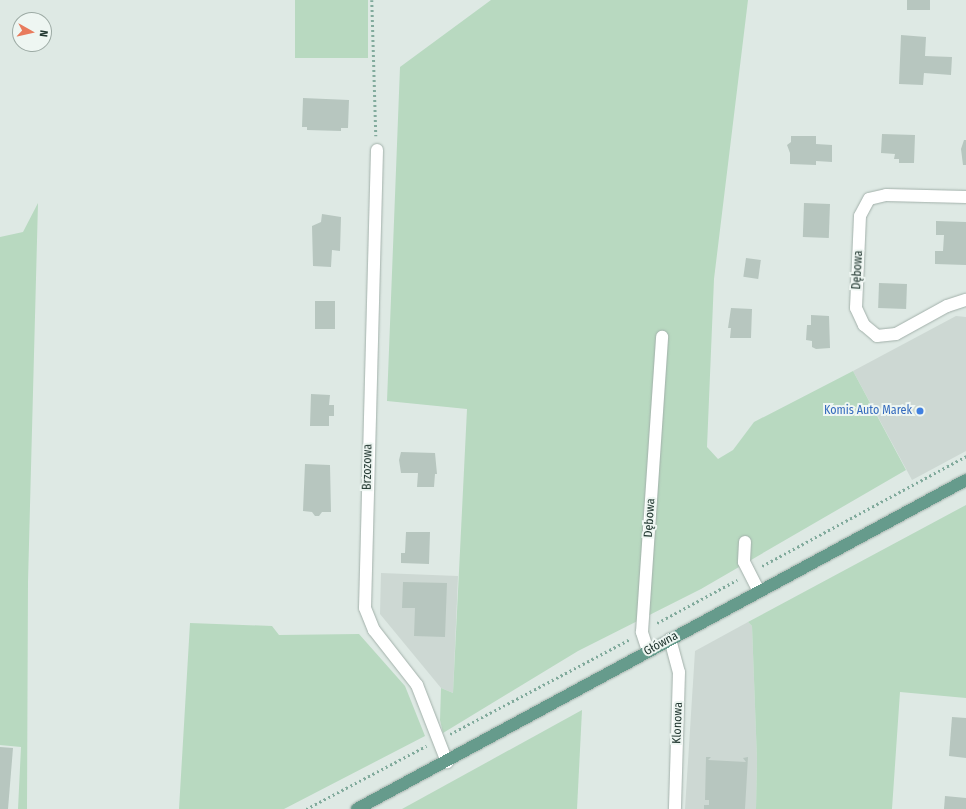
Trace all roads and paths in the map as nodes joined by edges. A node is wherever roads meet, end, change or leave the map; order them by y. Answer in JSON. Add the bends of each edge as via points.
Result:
{"nodes":[{"id":1,"x":372,"y":0,"type":"edge"},
{"id":2,"x":376,"y":150,"type":"joint"},
{"id":3,"x":966,"y":197,"type":"edge"},
{"id":4,"x":966,"y":300,"type":"edge"},
{"id":5,"x":662,"y":337,"type":"dead end"},
{"id":6,"x":966,"y":480,"type":"edge"},
{"id":7,"x":745,"y":542,"type":"dead end"},
{"id":8,"x":759,"y":591,"type":"junction"},
{"id":9,"x":670,"y":639,"type":"junction"},
{"id":10,"x":648,"y":651,"type":"junction"},
{"id":11,"x":447,"y":762,"type":"junction"},
{"id":12,"x":357,"y":809,"type":"edge"},
{"id":13,"x":675,"y":809,"type":"edge"}],
"edges":[{"from":1,"to":2,"type":"path"},
{"from":2,"to":11,"type":"street","name":"Brzozowa","via":[[365,608],[374,630],[417,685]]},
{"from":3,"to":4,"type":"street","name":"Dębowa","via":[[886,195],[869,199],[860,216],[856,308],[864,325],[877,336],[896,334],[947,306]]},
{"from":5,"to":10,"type":"street","name":"Dębowa","via":[[642,632]]},
{"from":6,"to":8,"type":"main road","name":"Główna"},
{"from":7,"to":8,"type":"street","via":[[744,562]]},
{"from":8,"to":9,"type":"main road","name":"Główna"},
{"from":9,"to":10,"type":"main road","name":"Główna"},
{"from":9,"to":13,"type":"street","name":"Klonowa","via":[[679,672]]},
{"from":10,"to":11,"type":"main road","name":"Główna"},
{"from":11,"to":12,"type":"main road","name":"Główna"}]}
